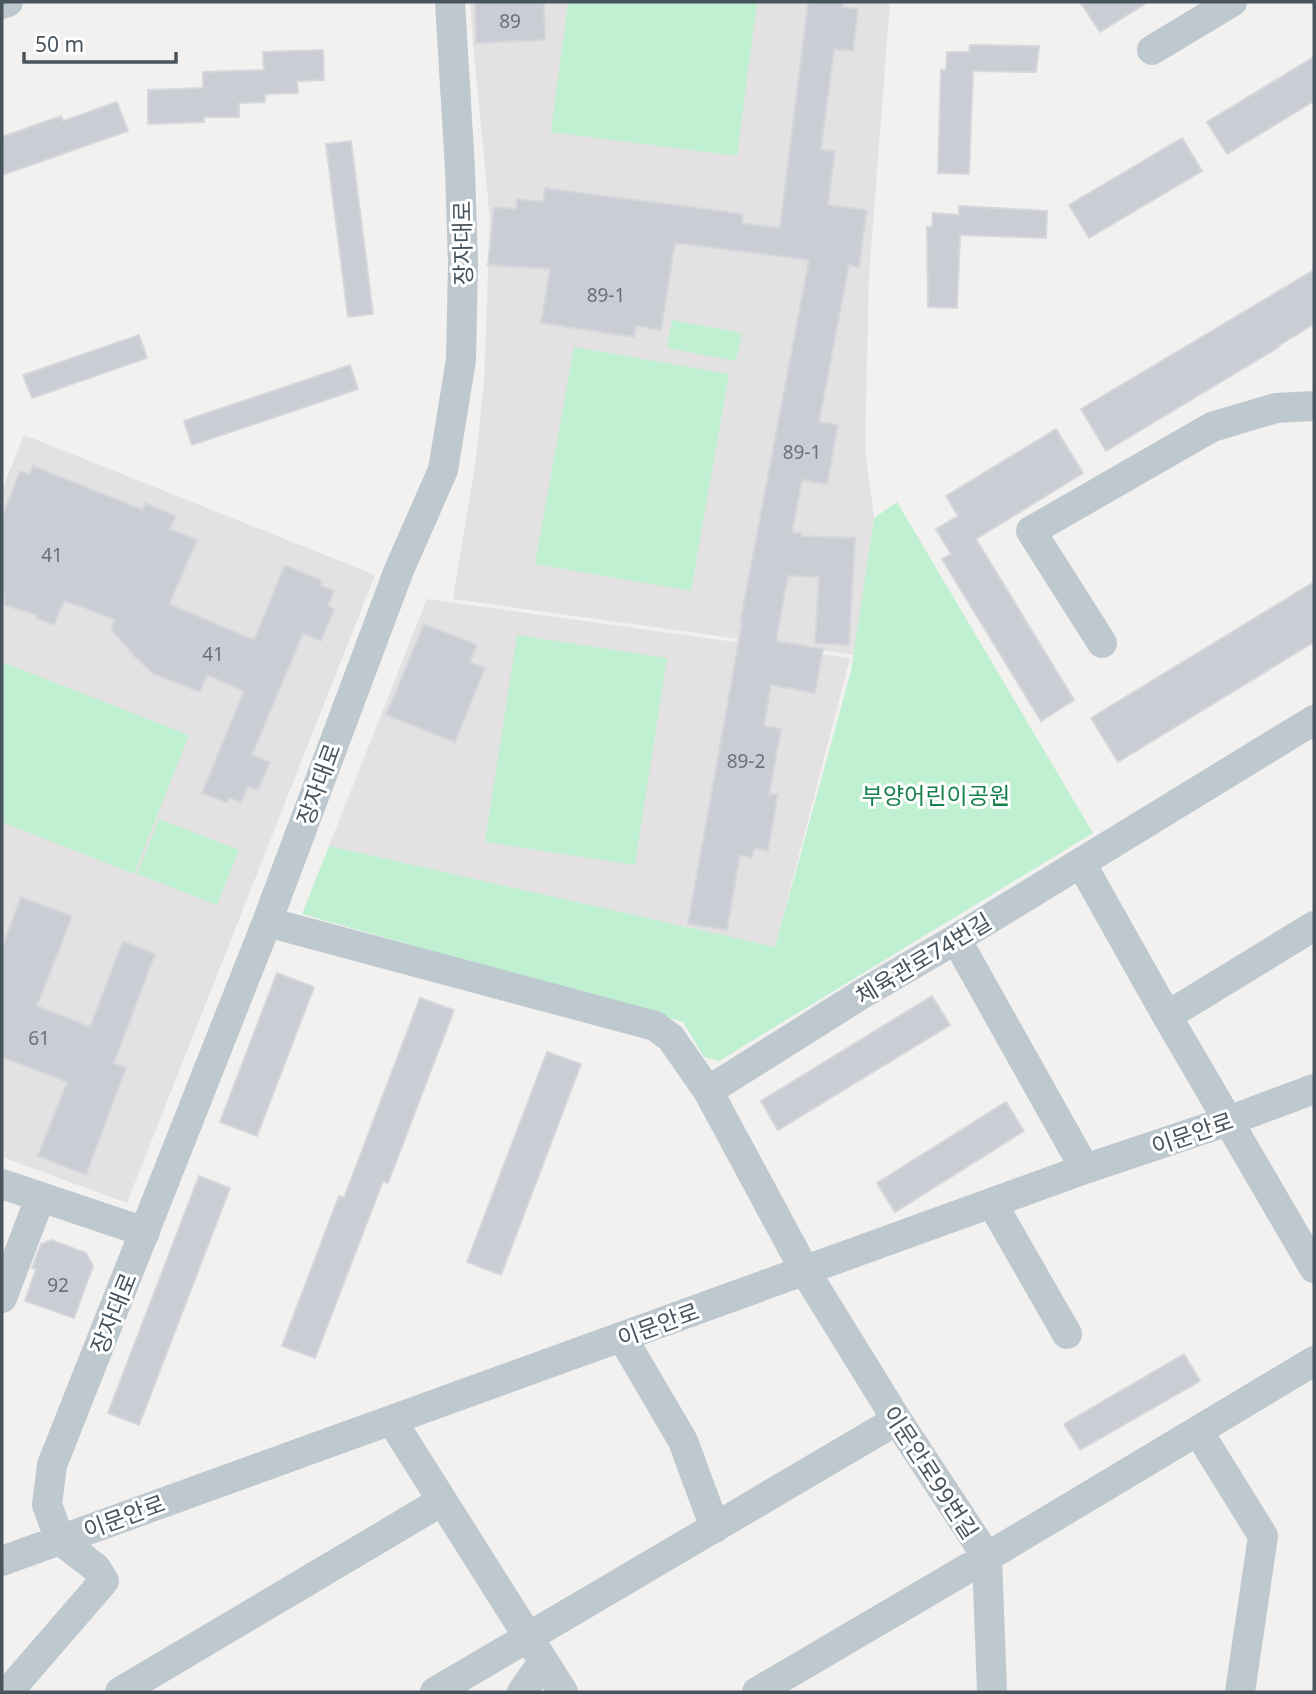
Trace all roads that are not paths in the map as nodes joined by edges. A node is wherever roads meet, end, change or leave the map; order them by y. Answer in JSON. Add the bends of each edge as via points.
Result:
{"nodes":[{"id":1,"x":8,"y":2,"type":"edge"},
{"id":2,"x":450,"y":2,"type":"edge"},
{"id":3,"x":1232,"y":2,"type":"edge"},
{"id":4,"x":2,"y":4,"type":"edge"},
{"id":5,"x":1152,"y":50,"type":"dead end"},
{"id":6,"x":1314,"y":406,"type":"edge"},
{"id":7,"x":1102,"y":643,"type":"dead end"},
{"id":8,"x":1314,"y":720,"type":"edge"},
{"id":9,"x":1081,"y":863,"type":"junction"},
{"id":10,"x":267,"y":922,"type":"junction"},
{"id":11,"x":1314,"y":926,"type":"edge"},
{"id":12,"x":956,"y":940,"type":"junction"},
{"id":13,"x":1167,"y":1016,"type":"junction"},
{"id":14,"x":1314,"y":1089,"type":"edge"},
{"id":15,"x":708,"y":1091,"type":"junction"},
{"id":16,"x":1228,"y":1121,"type":"junction"},
{"id":17,"x":1085,"y":1169,"type":"junction"},
{"id":18,"x":2,"y":1184,"type":"edge"},
{"id":19,"x":40,"y":1198,"type":"junction"},
{"id":20,"x":992,"y":1203,"type":"junction"},
{"id":21,"x":145,"y":1232,"type":"junction"},
{"id":22,"x":1314,"y":1268,"type":"edge"},
{"id":23,"x":805,"y":1271,"type":"junction"},
{"id":24,"x":2,"y":1298,"type":"edge"},
{"id":25,"x":1067,"y":1334,"type":"dead end"},
{"id":26,"x":622,"y":1337,"type":"junction"},
{"id":27,"x":1314,"y":1361,"type":"edge"},
{"id":28,"x":898,"y":1420,"type":"junction"},
{"id":29,"x":392,"y":1421,"type":"junction"},
{"id":30,"x":1198,"y":1431,"type":"junction"},
{"id":31,"x":442,"y":1501,"type":"junction"},
{"id":32,"x":715,"y":1528,"type":"junction"},
{"id":33,"x":60,"y":1539,"type":"junction"},
{"id":34,"x":987,"y":1557,"type":"junction"},
{"id":35,"x":2,"y":1561,"type":"edge"},
{"id":36,"x":536,"y":1650,"type":"junction"},
{"id":37,"x":2,"y":1687,"type":"edge"},
{"id":38,"x":762,"y":1691,"type":"edge"},
{"id":39,"x":6,"y":1692,"type":"edge"},
{"id":40,"x":120,"y":1692,"type":"edge"},
{"id":41,"x":435,"y":1692,"type":"edge"},
{"id":42,"x":522,"y":1692,"type":"edge"},
{"id":43,"x":563,"y":1692,"type":"edge"},
{"id":44,"x":992,"y":1692,"type":"edge"},
{"id":45,"x":1240,"y":1692,"type":"edge"}],
"edges":[{"from":1,"to":4,"type":"street"},
{"from":2,"to":10,"type":"street","name":"장자대로","via":[[463,263],[461,359],[445,462],[399,570]]},
{"from":3,"to":5,"type":"street"},
{"from":6,"to":7,"type":"street","via":[[1276,408],[1212,426],[1031,531]]},
{"from":8,"to":9,"type":"street","name":"체육관로74번길"},
{"from":9,"to":12,"type":"street","name":"체육관로74번길"},
{"from":9,"to":13,"type":"street"},
{"from":10,"to":15,"type":"street","via":[[655,1026],[671,1038]]},
{"from":10,"to":21,"type":"street","name":"장자대로"},
{"from":11,"to":13,"type":"street"},
{"from":12,"to":15,"type":"street","name":"체육관로74번길","via":[[862,993]]},
{"from":12,"to":17,"type":"street"},
{"from":13,"to":16,"type":"street"},
{"from":14,"to":16,"type":"street","name":"이문안로"},
{"from":15,"to":23,"type":"street"},
{"from":16,"to":17,"type":"street","name":"이문안로"},
{"from":16,"to":22,"type":"street"},
{"from":17,"to":20,"type":"street","name":"이문안로"},
{"from":18,"to":19,"type":"street"},
{"from":19,"to":21,"type":"street"},
{"from":19,"to":24,"type":"street"},
{"from":20,"to":23,"type":"street","name":"이문안로"},
{"from":20,"to":25,"type":"street"},
{"from":21,"to":33,"type":"street","name":"장자대로","via":[[52,1465],[47,1505]]},
{"from":23,"to":26,"type":"street","name":"이문안로"},
{"from":23,"to":28,"type":"street","name":"이문안로99번길"},
{"from":26,"to":29,"type":"street","name":"이문안로"},
{"from":26,"to":32,"type":"street","via":[[682,1441]]},
{"from":27,"to":30,"type":"street"},
{"from":28,"to":32,"type":"street"},
{"from":28,"to":34,"type":"street","name":"이문안로99번길"},
{"from":29,"to":31,"type":"street"},
{"from":29,"to":33,"type":"street","name":"이문안로"},
{"from":30,"to":34,"type":"street"},
{"from":30,"to":45,"type":"street","via":[[1263,1536]]},
{"from":31,"to":36,"type":"street"},
{"from":31,"to":40,"type":"street"},
{"from":32,"to":36,"type":"street"},
{"from":33,"to":35,"type":"street","name":"이문안로"},
{"from":33,"to":39,"type":"street","via":[[96,1568],[104,1581]]},
{"from":34,"to":38,"type":"street"},
{"from":34,"to":44,"type":"street","name":"이문안로99번길"},
{"from":36,"to":41,"type":"street"},
{"from":36,"to":42,"type":"street"},
{"from":36,"to":43,"type":"street"},
{"from":37,"to":39,"type":"street"}]}
